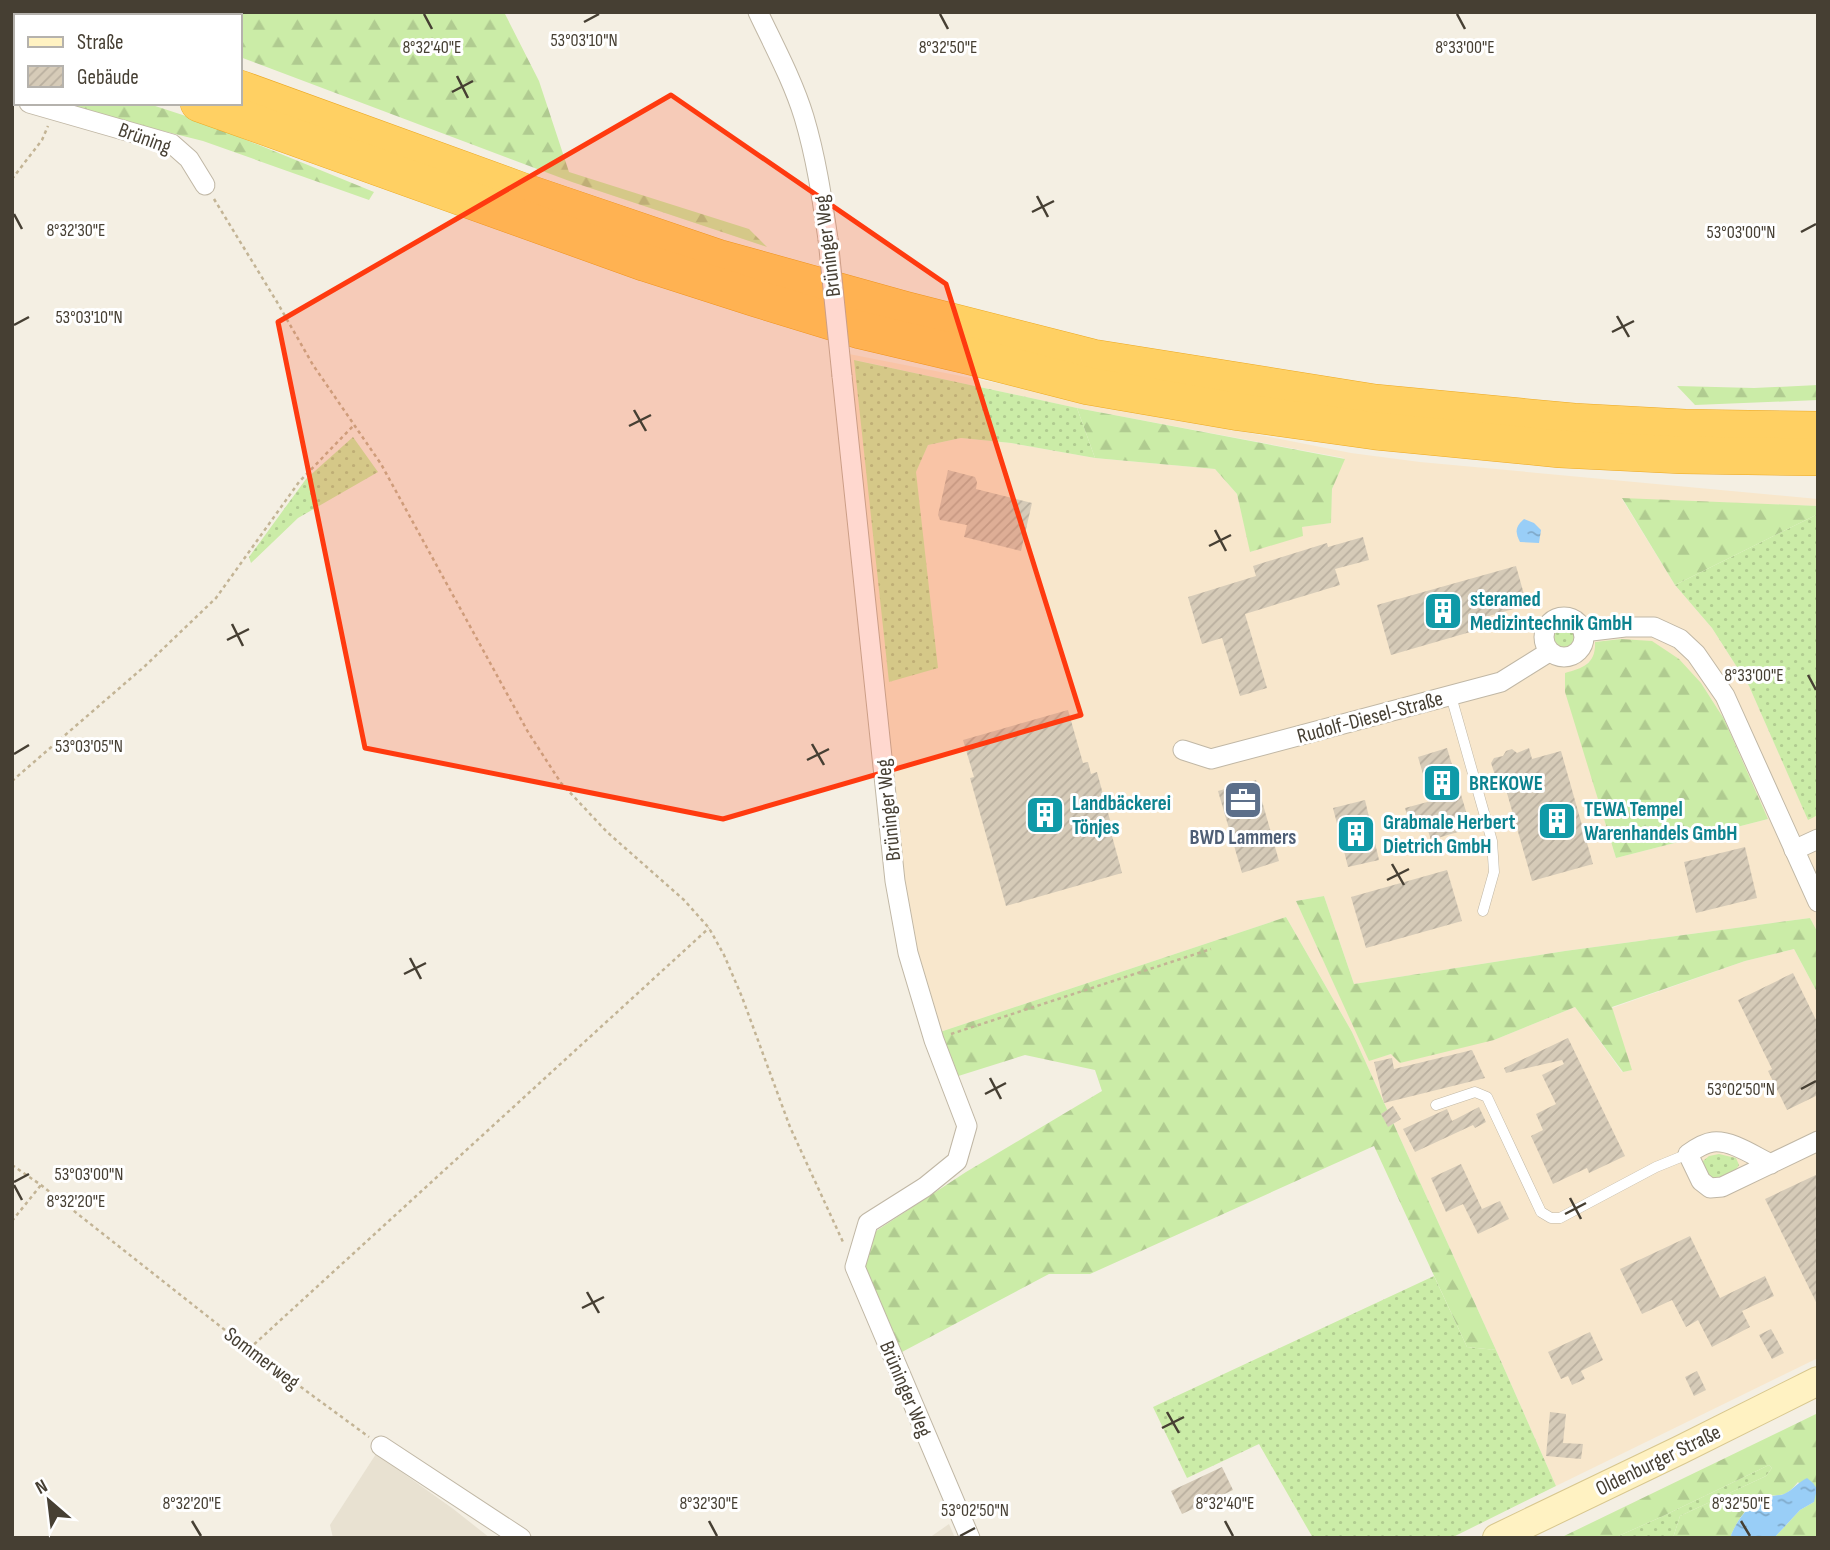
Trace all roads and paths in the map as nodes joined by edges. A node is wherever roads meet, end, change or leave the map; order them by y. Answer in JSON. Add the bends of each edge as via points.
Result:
{"nodes":[{"id":1,"x":758,"y":12,"type":"edge"},
{"id":2,"x":242,"y":90,"type":"edge"},
{"id":3,"x":36,"y":105,"type":"edge"},
{"id":4,"x":205,"y":105,"type":"edge"},
{"id":5,"x":54,"y":110,"type":"junction"},
{"id":6,"x":12,"y":179,"type":"edge"},
{"id":7,"x":205,"y":185,"type":"joint"},
{"id":8,"x":354,"y":425,"type":"junction"},
{"id":9,"x":1818,"y":430,"type":"edge"},
{"id":10,"x":1818,"y":457,"type":"edge"},
{"id":11,"x":1583,"y":632,"type":"junction"},
{"id":12,"x":1549,"y":652,"type":"junction"},
{"id":13,"x":1451,"y":696,"type":"junction"},
{"id":14,"x":1183,"y":750,"type":"dead end"},
{"id":15,"x":12,"y":780,"type":"edge"},
{"id":16,"x":1818,"y":839,"type":"edge"},
{"id":17,"x":1794,"y":850,"type":"junction"},
{"id":18,"x":1818,"y":902,"type":"edge"},
{"id":19,"x":1483,"y":911,"type":"dead end"},
{"id":20,"x":709,"y":928,"type":"junction"},
{"id":21,"x":1211,"y":949,"type":"dead end"},
{"id":22,"x":934,"y":1040,"type":"junction"},
{"id":23,"x":1436,"y":1105,"type":"dead end"},
{"id":24,"x":1818,"y":1141,"type":"edge"},
{"id":25,"x":1688,"y":1154,"type":"junction"},
{"id":26,"x":1770,"y":1164,"type":"junction"},
{"id":27,"x":12,"y":1165,"type":"edge"},
{"id":28,"x":41,"y":1185,"type":"junction"},
{"id":29,"x":12,"y":1221,"type":"edge"},
{"id":30,"x":855,"y":1267,"type":"junction"},
{"id":31,"x":249,"y":1349,"type":"junction"},
{"id":32,"x":1818,"y":1381,"type":"edge"},
{"id":33,"x":382,"y":1446,"type":"joint"},
{"id":34,"x":521,"y":1538,"type":"edge"},
{"id":35,"x":971,"y":1538,"type":"edge"},
{"id":36,"x":1497,"y":1538,"type":"edge"}],
"edges":[{"from":1,"to":22,"type":"street","name":"Brüninger Weg","bridge":true,"via":[[803,114],[817,168],[895,881],[908,953]]},
{"from":2,"to":9,"type":"highway","via":[[718,258],[1093,358],[1376,403],[1588,423]]},
{"from":3,"to":5,"type":"street","name":"Brüning"},
{"from":4,"to":10,"type":"highway","via":[[755,298],[860,330],[1088,386],[1362,429],[1560,449]]},
{"from":5,"to":6,"type":"path","via":[[42,140]]},
{"from":5,"to":7,"type":"street","name":"Brüning","via":[[173,144]]},
{"from":7,"to":8,"type":"path"},
{"from":8,"to":15,"type":"path","via":[[299,482],[216,598]]},
{"from":8,"to":20,"type":"path","via":[[381,464],[528,732],[561,783]]},
{"from":11,"to":12,"type":"street","name":"Rudolf-Diesel-Straße","via":[[1582,645],[1574,655],[1561,657]]},
{"from":11,"to":12,"type":"street","via":[[1570,618],[1551,622],[1544,633]]},
{"from":11,"to":17,"type":"street","via":[[1654,627],[1680,639],[1696,654],[1725,696]]},
{"from":12,"to":13,"type":"street","name":"Rudolf-Diesel-Straße","via":[[1502,682]]},
{"from":13,"to":14,"type":"street","name":"Rudolf-Diesel-Straße","via":[[1211,759]]},
{"from":13,"to":19,"type":"lane","via":[[1492,841],[1494,872]]},
{"from":16,"to":17,"type":"street"},
{"from":17,"to":18,"type":"street"},
{"from":20,"to":30,"type":"path","via":[[742,997],[790,1127]]},
{"from":20,"to":31,"type":"path"},
{"from":21,"to":22,"type":"path"},
{"from":22,"to":30,"type":"street","name":"Brüninger Weg","via":[[967,1126],[957,1161],[868,1223]]},
{"from":23,"to":25,"type":"lane","via":[[1475,1092],[1487,1097],[1541,1212],[1551,1218],[1560,1218]]},
{"from":24,"to":26,"type":"street"},
{"from":25,"to":26,"type":"street","via":[[1712,1142],[1724,1143]]},
{"from":25,"to":26,"type":"street","via":[[1701,1181],[1710,1188]]},
{"from":27,"to":28,"type":"path","name":"Sommerweg"},
{"from":28,"to":29,"type":"path"},
{"from":28,"to":31,"type":"path","name":"Sommerweg"},
{"from":30,"to":35,"type":"street","name":"Brüninger Weg"},
{"from":31,"to":33,"type":"path","name":"Sommerweg"},
{"from":32,"to":36,"type":"main road","name":"Oldenburger Straße"},
{"from":33,"to":34,"type":"street"}]}
